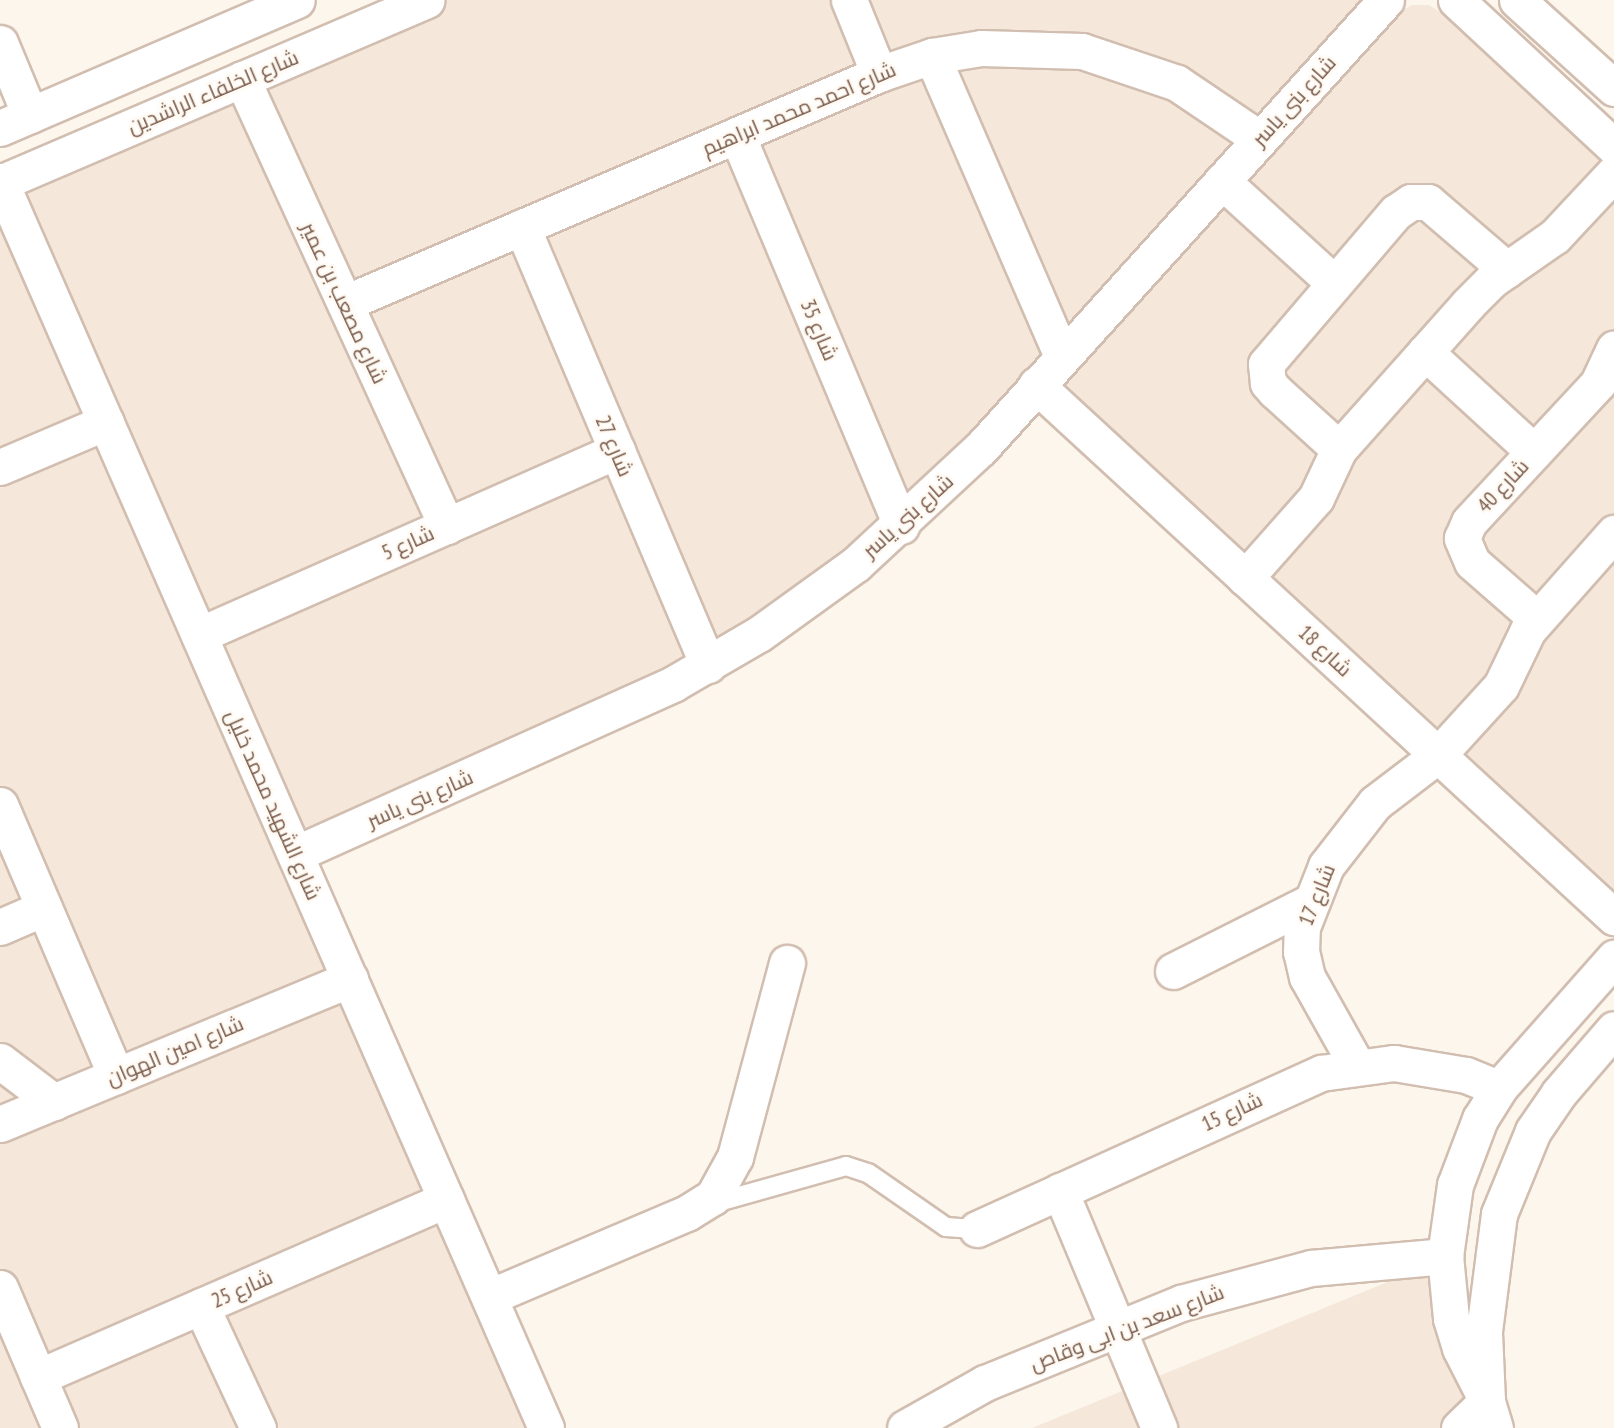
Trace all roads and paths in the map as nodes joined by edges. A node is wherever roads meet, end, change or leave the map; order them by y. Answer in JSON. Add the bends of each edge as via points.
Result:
{"nodes":[{"id":1,"x":297,"y":0,"type":"edge"},
{"id":2,"x":426,"y":0,"type":"edge"},
{"id":3,"x":849,"y":0,"type":"edge"},
{"id":4,"x":1386,"y":0,"type":"edge"},
{"id":5,"x":1456,"y":0,"type":"edge"},
{"id":6,"x":1517,"y":0,"type":"edge"},
{"id":7,"x":0,"y":43,"type":"edge"},
{"id":8,"x":932,"y":56,"type":"junction"},
{"id":9,"x":879,"y":74,"type":"junction"},
{"id":10,"x":242,"y":79,"type":"junction"},
{"id":11,"x":1614,"y":88,"type":"edge"},
{"id":12,"x":15,"y":121,"type":"edge"},
{"id":13,"x":737,"y":135,"type":"junction"},
{"id":14,"x":1260,"y":139,"type":"junction"},
{"id":15,"x":1614,"y":146,"type":"edge"},
{"id":16,"x":1614,"y":173,"type":"edge"},
{"id":17,"x":1222,"y":181,"type":"junction"},
{"id":18,"x":0,"y":182,"type":"edge"},
{"id":19,"x":522,"y":227,"type":"junction"},
{"id":20,"x":1507,"y":270,"type":"junction"},
{"id":21,"x":1334,"y":283,"type":"junction"},
{"id":22,"x":345,"y":303,"type":"junction"},
{"id":23,"x":1425,"y":352,"type":"junction"},
{"id":24,"x":1062,"y":356,"type":"junction"},
{"id":25,"x":1611,"y":367,"type":"edge"},
{"id":26,"x":1037,"y":384,"type":"junction"},
{"id":27,"x":106,"y":422,"type":"junction"},
{"id":28,"x":1339,"y":449,"type":"junction"},
{"id":29,"x":617,"y":451,"type":"junction"},
{"id":30,"x":1534,"y":452,"type":"junction"},
{"id":31,"x":0,"y":467,"type":"edge"},
{"id":32,"x":447,"y":526,"type":"junction"},
{"id":33,"x":901,"y":526,"type":"junction"},
{"id":34,"x":1613,"y":537,"type":"edge"},
{"id":35,"x":1245,"y":578,"type":"junction"},
{"id":36,"x":1537,"y":619,"type":"junction"},
{"id":37,"x":199,"y":635,"type":"junction"},
{"id":38,"x":708,"y":665,"type":"junction"},
{"id":39,"x":1438,"y":755,"type":"junction"},
{"id":40,"x":0,"y":805,"type":"edge"},
{"id":41,"x":295,"y":855,"type":"junction"},
{"id":42,"x":1310,"y":902,"type":"junction"},
{"id":43,"x":44,"y":908,"type":"junction"},
{"id":44,"x":1614,"y":917,"type":"edge"},
{"id":45,"x":0,"y":928,"type":"edge"},
{"id":46,"x":1614,"y":958,"type":"edge"},
{"id":47,"x":787,"y":964,"type":"dead end"},
{"id":48,"x":1173,"y":971,"type":"dead end"},
{"id":49,"x":350,"y":979,"type":"junction"},
{"id":50,"x":1614,"y":1028,"type":"edge"},
{"id":51,"x":0,"y":1061,"type":"edge"},
{"id":52,"x":1357,"y":1066,"type":"junction"},
{"id":53,"x":116,"y":1076,"type":"junction"},
{"id":54,"x":1499,"y":1088,"type":"junction"},
{"id":55,"x":54,"y":1102,"type":"junction"},
{"id":56,"x":0,"y":1124,"type":"edge"},
{"id":57,"x":1060,"y":1191,"type":"junction"},
{"id":58,"x":446,"y":1200,"type":"junction"},
{"id":59,"x":701,"y":1207,"type":"junction"},
{"id":60,"x":977,"y":1229,"type":"joint"},
{"id":61,"x":1445,"y":1256,"type":"junction"},
{"id":62,"x":0,"y":1288,"type":"edge"},
{"id":63,"x":489,"y":1297,"type":"junction"},
{"id":64,"x":201,"y":1306,"type":"junction"},
{"id":65,"x":1118,"y":1329,"type":"junction"},
{"id":66,"x":38,"y":1377,"type":"junction"},
{"id":67,"x":1491,"y":1415,"type":"edge"},
{"id":68,"x":60,"y":1428,"type":"edge"},
{"id":69,"x":258,"y":1428,"type":"edge"},
{"id":70,"x":547,"y":1428,"type":"edge"},
{"id":71,"x":905,"y":1428,"type":"edge"},
{"id":72,"x":1159,"y":1428,"type":"edge"},
{"id":73,"x":1459,"y":1428,"type":"edge"}],
"edges":[{"from":1,"to":12,"type":"street"},
{"from":2,"to":10,"type":"street","name":"شارع الخلفاء الراشدين"},
{"from":3,"to":9,"type":"street"},
{"from":4,"to":14,"type":"street","name":"شارع بنى ياسر"},
{"from":5,"to":15,"type":"street"},
{"from":6,"to":11,"type":"street"},
{"from":7,"to":12,"type":"street"},
{"from":8,"to":9,"type":"street","name":"شارع احمد محمد ابراهيم"},
{"from":8,"to":14,"type":"street","name":"شارع احمد محمد ابراهيم","via":[[981,48],[1082,51],[1177,83]]},
{"from":8,"to":24,"type":"street"},
{"from":9,"to":13,"type":"street","name":"شارع احمد محمد ابراهيم"},
{"from":10,"to":18,"type":"street","name":"شارع الخلفاء الراشدين"},
{"from":10,"to":22,"type":"street","name":"شارع مصعب بن عمير"},
{"from":13,"to":19,"type":"street","name":"شارع احمد محمد ابراهيم"},
{"from":13,"to":33,"type":"street","name":"شارع 35"},
{"from":14,"to":17,"type":"street","name":"شارع بنى ياسر"},
{"from":16,"to":20,"type":"street","via":[[1555,236]]},
{"from":17,"to":21,"type":"street"},
{"from":17,"to":24,"type":"street","name":"شارع بنى ياسر"},
{"from":18,"to":27,"type":"street","name":"شارع الشهيد محمد خليل"},
{"from":19,"to":22,"type":"street","name":"شارع احمد محمد ابراهيم"},
{"from":19,"to":29,"type":"street","name":"شارع 27"},
{"from":20,"to":21,"type":"street","via":[[1435,206],[1420,200],[1403,206]]},
{"from":20,"to":23,"type":"street","via":[[1480,291]]},
{"from":21,"to":28,"type":"street","via":[[1270,355],[1266,373],[1275,391]]},
{"from":22,"to":32,"type":"street","name":"شارع مصعب بن عمير"},
{"from":23,"to":28,"type":"street"},
{"from":23,"to":30,"type":"street"},
{"from":24,"to":26,"type":"street","name":"شارع بنى ياسر"},
{"from":25,"to":30,"type":"street","name":"شارع 40"},
{"from":26,"to":33,"type":"street","name":"شارع بنى ياسر"},
{"from":26,"to":35,"type":"street","name":"شارع 18"},
{"from":27,"to":31,"type":"street"},
{"from":27,"to":37,"type":"street","name":"شارع الشهيد محمد خليل"},
{"from":28,"to":35,"type":"street","via":[[1316,498]]},
{"from":29,"to":32,"type":"street","name":"شارع 5"},
{"from":29,"to":38,"type":"street","name":"شارع 27"},
{"from":30,"to":36,"type":"street","name":"شارع 40","via":[[1469,522],[1462,538],[1472,562]]},
{"from":32,"to":37,"type":"street","name":"شارع 5"},
{"from":33,"to":38,"type":"street","name":"شارع بنى ياسر","via":[[808,600]]},
{"from":34,"to":36,"type":"street","name":"شارع 17"},
{"from":35,"to":39,"type":"street","name":"شارع 18"},
{"from":36,"to":39,"type":"street","name":"شارع 17","via":[[1508,676]]},
{"from":37,"to":41,"type":"street","name":"شارع الشهيد محمد خليل"},
{"from":38,"to":41,"type":"street","name":"شارع بنى ياسر","via":[[638,702]]},
{"from":39,"to":42,"type":"street","name":"شارع 17","via":[[1375,803],[1349,833]]},
{"from":39,"to":44,"type":"street","name":"شارع 18"},
{"from":40,"to":43,"type":"street"},
{"from":41,"to":49,"type":"street","name":"شارع الشهيد محمد خليل"},
{"from":42,"to":48,"type":"street"},
{"from":42,"to":52,"type":"street","name":"شارع 17","via":[[1302,927],[1307,977]]},
{"from":43,"to":45,"type":"street"},
{"from":43,"to":53,"type":"street"},
{"from":46,"to":54,"type":"street"},
{"from":47,"to":59,"type":"street","via":[[730,1172]]},
{"from":49,"to":53,"type":"street","name":"شارع امين الهوان"},
{"from":49,"to":58,"type":"street","name":"شارع الشهيد محمد خليل"},
{"from":50,"to":67,"type":"street","via":[[1534,1130],[1499,1214],[1486,1295]]},
{"from":51,"to":55,"type":"street"},
{"from":52,"to":54,"type":"street","name":"شارع 15","via":[[1430,1066]]},
{"from":52,"to":57,"type":"street","name":"شارع 15","via":[[1287,1087]]},
{"from":53,"to":55,"type":"street","name":"شارع امين الهوان"},
{"from":54,"to":61,"type":"street","via":[[1466,1151],[1448,1220]]},
{"from":55,"to":56,"type":"street","name":"شارع امين الهوان"},
{"from":57,"to":60,"type":"street","name":"شارع 15"},
{"from":57,"to":65,"type":"street"},
{"from":58,"to":63,"type":"street","name":"شارع الشهيد محمد خليل"},
{"from":58,"to":64,"type":"street","name":"شارع 25"},
{"from":59,"to":60,"type":"lane","via":[[846,1166],[868,1173],[946,1227]]},
{"from":59,"to":63,"type":"street"},
{"from":61,"to":65,"type":"street","name":"شارع سعد بن ابى وقاص","via":[[1311,1268],[1181,1303]]},
{"from":61,"to":67,"type":"street","via":[[1451,1318]]},
{"from":62,"to":66,"type":"street"},
{"from":63,"to":70,"type":"street","name":"شارع الشهيد محمد خليل"},
{"from":64,"to":66,"type":"street","name":"شارع 25"},
{"from":64,"to":69,"type":"street"},
{"from":65,"to":71,"type":"street","name":"شارع سعد بن ابى وقاص","via":[[961,1394]]},
{"from":65,"to":72,"type":"street"},
{"from":66,"to":68,"type":"street"},
{"from":67,"to":73,"type":"street"}]}
